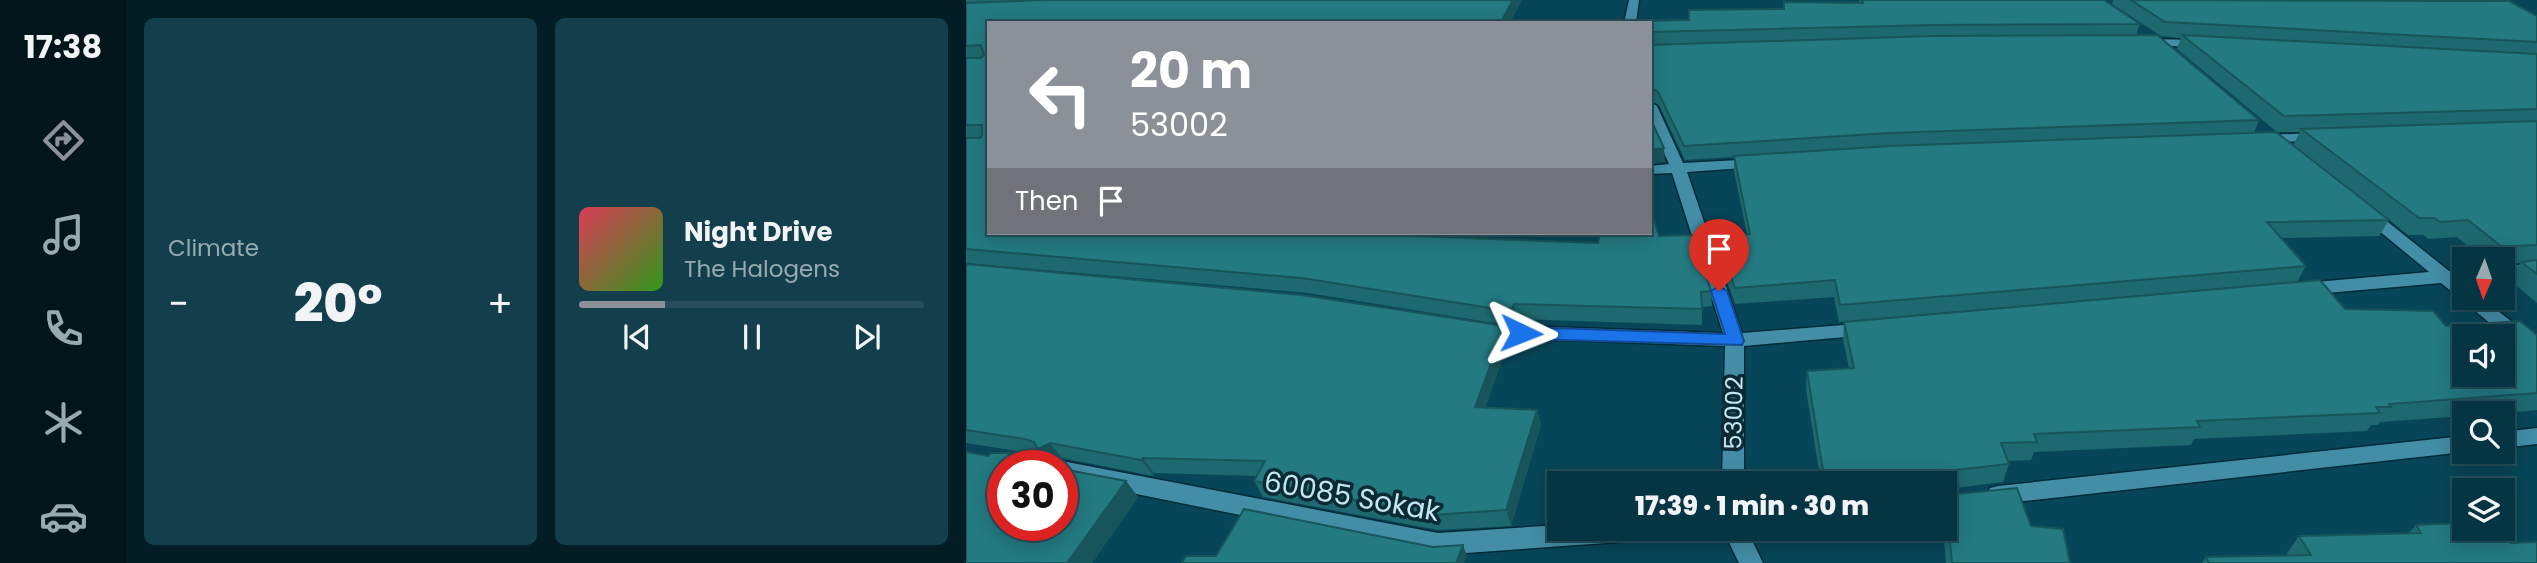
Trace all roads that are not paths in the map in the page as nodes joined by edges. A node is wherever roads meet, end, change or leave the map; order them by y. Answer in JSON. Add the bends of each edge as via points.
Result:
{"nodes":[{"id":1,"x":1634,"y":0,"type":"edge"},
{"id":2,"x":1630,"y":21,"type":"edge"},
{"id":3,"x":2136,"y":28,"type":"edge"},
{"id":4,"x":2130,"y":42,"type":"edge"},
{"id":5,"x":2157,"y":42,"type":"junction"},
{"id":6,"x":2211,"y":45,"type":"edge"},
{"id":7,"x":2178,"y":60,"type":"edge"},
{"id":8,"x":1652,"y":110,"type":"edge"},
{"id":9,"x":2251,"y":121,"type":"edge"},
{"id":10,"x":2327,"y":137,"type":"edge"},
{"id":11,"x":2272,"y":139,"type":"junction"},
{"id":12,"x":2244,"y":140,"type":"edge"},
{"id":13,"x":2294,"y":156,"type":"edge"},
{"id":14,"x":1770,"y":162,"type":"edge"},
{"id":15,"x":1678,"y":168,"type":"junction"},
{"id":16,"x":1652,"y":170,"type":"edge"},
{"id":17,"x":2359,"y":207,"type":"edge"},
{"id":18,"x":2537,"y":268,"type":"edge"},
{"id":19,"x":2515,"y":271,"type":"edge"},
{"id":20,"x":2452,"y":276,"type":"edge"},
{"id":21,"x":2444,"y":277,"type":"junction"},
{"id":22,"x":2452,"y":283,"type":"edge"},
{"id":23,"x":2291,"y":290,"type":"edge"},
{"id":24,"x":2485,"y":310,"type":"edge"},
{"id":25,"x":1888,"y":327,"type":"edge"},
{"id":26,"x":1468,"y":328,"type":"edge"},
{"id":27,"x":1735,"y":341,"type":"junction"},
{"id":28,"x":2537,"y":351,"type":"edge"},
{"id":29,"x":2537,"y":436,"type":"edge"},
{"id":30,"x":2515,"y":439,"type":"edge"},
{"id":31,"x":2452,"y":445,"type":"edge"},
{"id":32,"x":1732,"y":471,"type":"edge"},
{"id":33,"x":1078,"y":473,"type":"edge"},
{"id":34,"x":1972,"y":498,"type":"edge"},
{"id":35,"x":1547,"y":537,"type":"edge"},
{"id":36,"x":1740,"y":541,"type":"edge"},
{"id":37,"x":1751,"y":563,"type":"edge"}],
"edges":[{"from":1,"to":2,"type":"street"},
{"from":3,"to":5,"type":"street"},
{"from":4,"to":5,"type":"street"},
{"from":5,"to":6,"type":"street"},
{"from":5,"to":7,"type":"street"},
{"from":8,"to":15,"type":"street","name":"53002"},
{"from":9,"to":11,"type":"street"},
{"from":10,"to":11,"type":"street"},
{"from":11,"to":12,"type":"street"},
{"from":11,"to":13,"type":"street"},
{"from":14,"to":15,"type":"street"},
{"from":15,"to":16,"type":"street"},
{"from":15,"to":27,"type":"street","name":"53002"},
{"from":17,"to":21,"type":"street"},
{"from":18,"to":19,"type":"street"},
{"from":20,"to":21,"type":"street"},
{"from":21,"to":22,"type":"street"},
{"from":21,"to":23,"type":"street"},
{"from":24,"to":28,"type":"street"},
{"from":25,"to":27,"type":"street"},
{"from":26,"to":27,"type":"street"},
{"from":27,"to":32,"type":"street","name":"53002"},
{"from":29,"to":30,"type":"street"},
{"from":31,"to":34,"type":"street"},
{"from":33,"to":35,"type":"street","name":"60085 Sokak","via":[[1437,544]]},
{"from":36,"to":37,"type":"street"}]}
